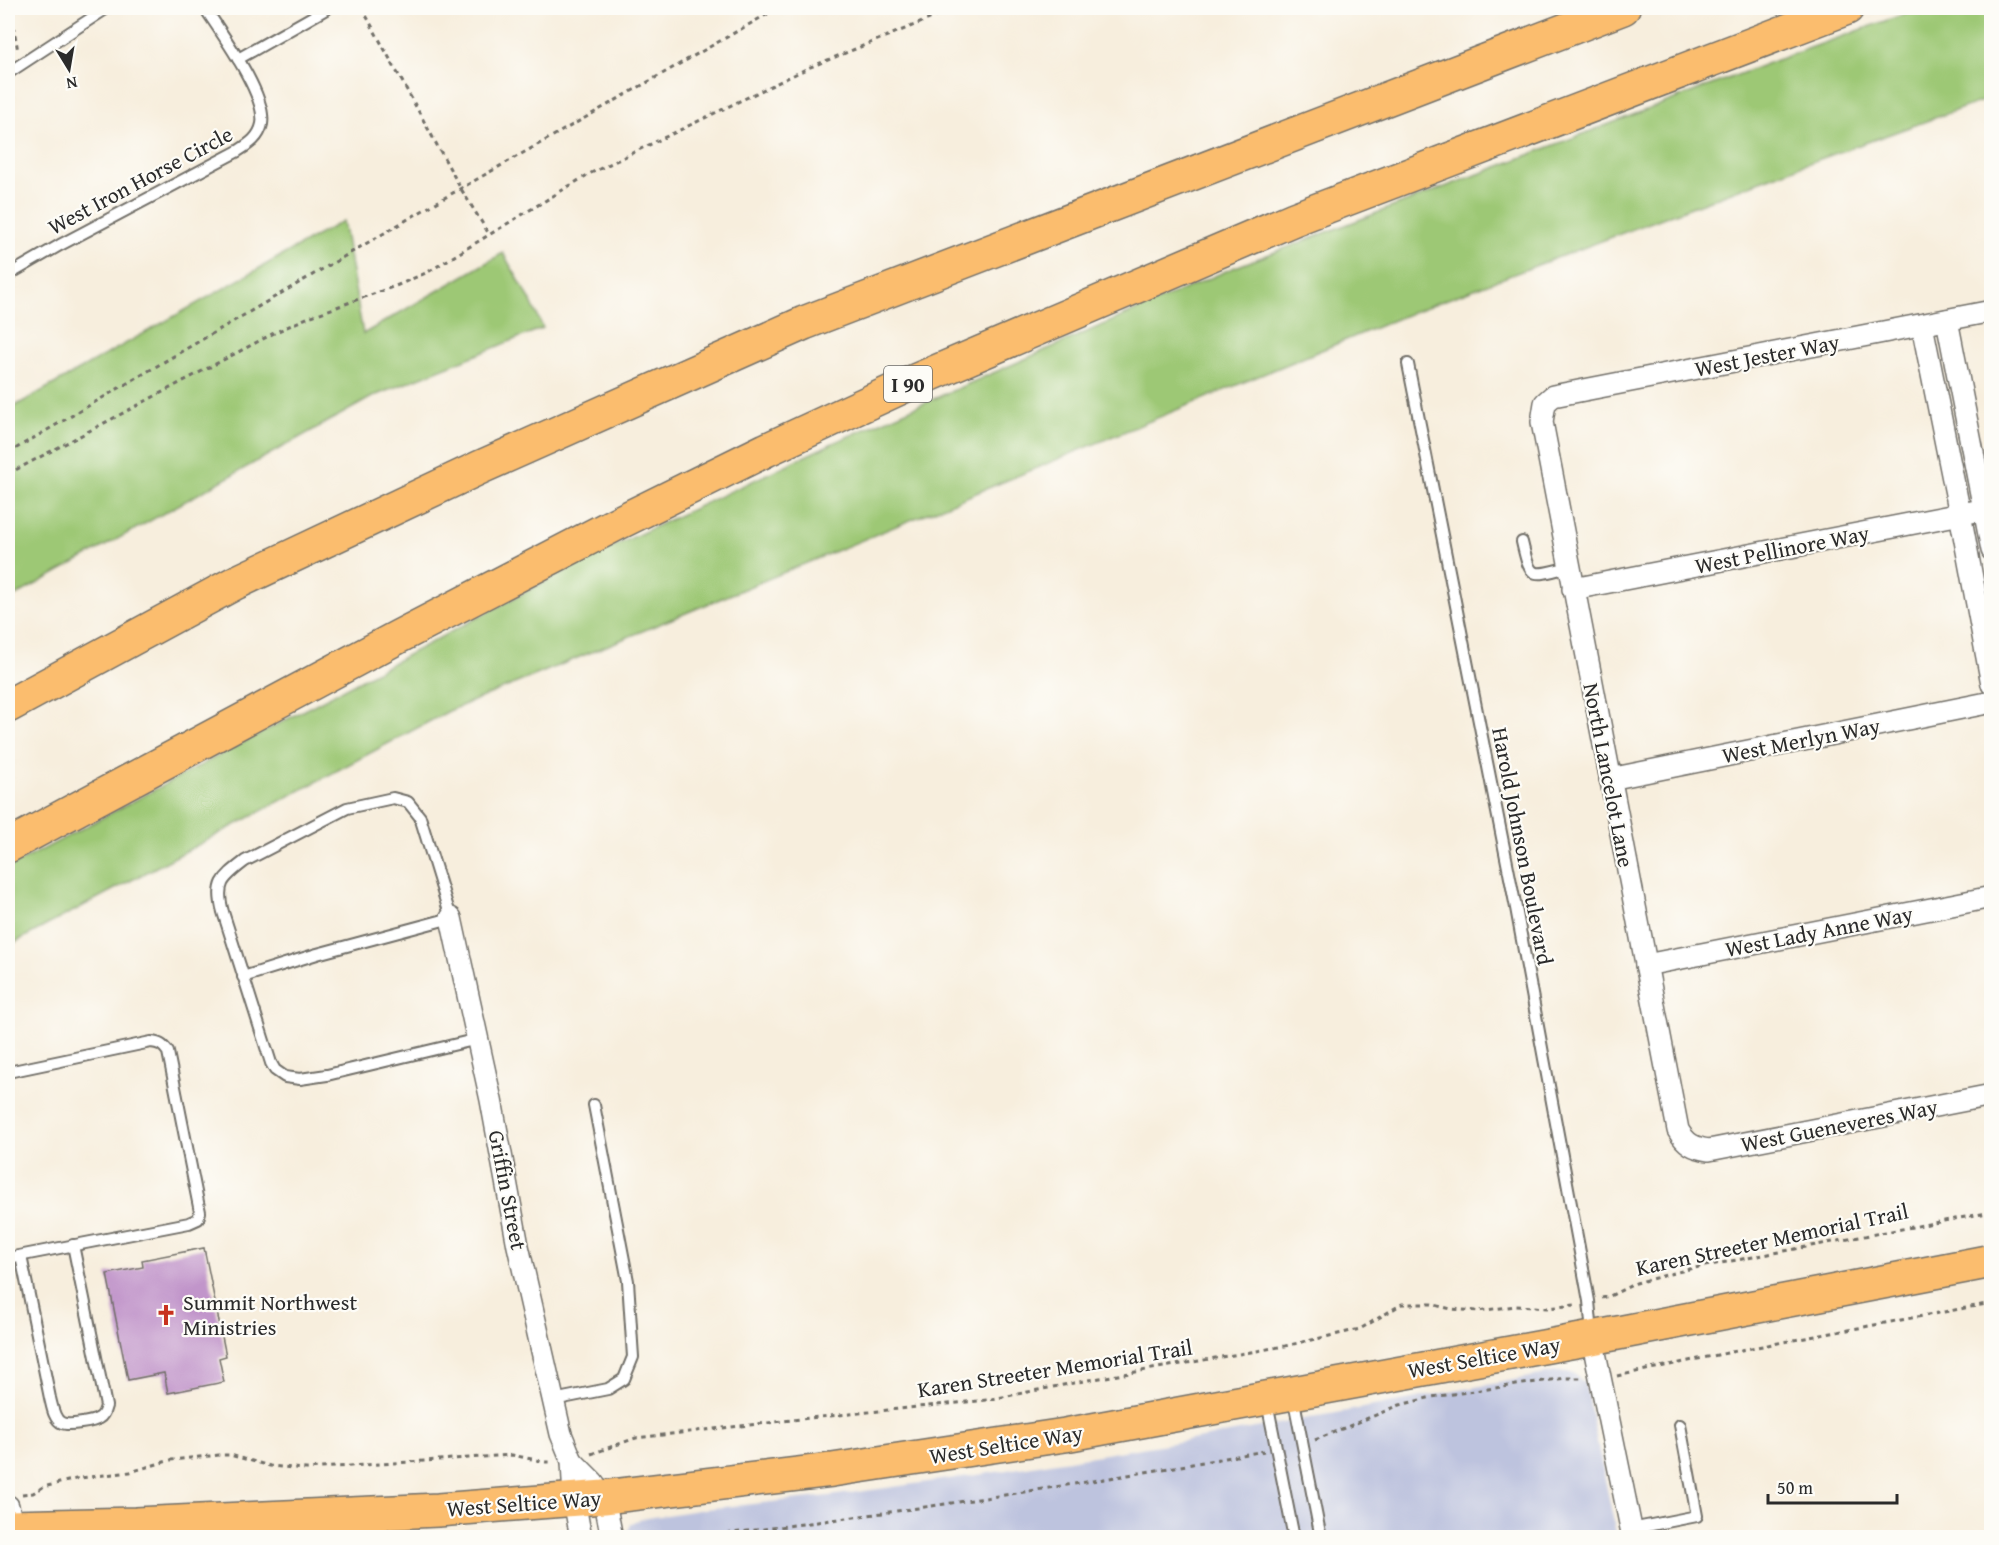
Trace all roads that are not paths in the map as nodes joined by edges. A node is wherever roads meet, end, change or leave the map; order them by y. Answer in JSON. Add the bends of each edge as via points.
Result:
{"nodes":[{"id":1,"x":107,"y":8,"type":"edge"},
{"id":2,"x":206,"y":8,"type":"edge"},
{"id":3,"x":328,"y":8,"type":"edge"},
{"id":4,"x":1623,"y":8,"type":"edge"},
{"id":5,"x":1847,"y":8,"type":"edge"},
{"id":6,"x":238,"y":59,"type":"junction"},
{"id":7,"x":8,"y":73,"type":"edge"},
{"id":8,"x":8,"y":275,"type":"edge"},
{"id":9,"x":1992,"y":311,"type":"edge"},
{"id":10,"x":1947,"y":320,"type":"junction"},
{"id":11,"x":1922,"y":325,"type":"junction"},
{"id":12,"x":1408,"y":364,"type":"dead end"},
{"id":13,"x":1545,"y":403,"type":"joint"},
{"id":14,"x":1988,"y":509,"type":"edge"},
{"id":15,"x":1960,"y":514,"type":"junction"},
{"id":16,"x":1522,"y":542,"type":"dead end"},
{"id":17,"x":1992,"y":550,"type":"edge"},
{"id":18,"x":1569,"y":567,"type":"junction"},
{"id":19,"x":1573,"y":590,"type":"junction"},
{"id":20,"x":1992,"y":684,"type":"edge"},
{"id":21,"x":1992,"y":702,"type":"edge"},
{"id":22,"x":8,"y":706,"type":"edge"},
{"id":23,"x":1610,"y":779,"type":"junction"},
{"id":24,"x":8,"y":846,"type":"edge"},
{"id":25,"x":1992,"y":897,"type":"edge"},
{"id":26,"x":451,"y":918,"type":"junction"},
{"id":27,"x":1646,"y":965,"type":"junction"},
{"id":28,"x":243,"y":977,"type":"junction"},
{"id":29,"x":478,"y":1040,"type":"junction"},
{"id":30,"x":8,"y":1072,"type":"edge"},
{"id":31,"x":1992,"y":1095,"type":"edge"},
{"id":32,"x":594,"y":1105,"type":"dead end"},
{"id":33,"x":1687,"y":1143,"type":"joint"},
{"id":34,"x":73,"y":1245,"type":"junction"},
{"id":35,"x":21,"y":1256,"type":"junction"},
{"id":36,"x":8,"y":1258,"type":"edge"},
{"id":37,"x":1992,"y":1261,"type":"edge"},
{"id":38,"x":1592,"y":1338,"type":"junction"},
{"id":39,"x":1280,"y":1395,"type":"junction"},
{"id":40,"x":553,"y":1400,"type":"junction"},
{"id":41,"x":1680,"y":1425,"type":"dead end"},
{"id":42,"x":572,"y":1461,"type":"junction"},
{"id":43,"x":589,"y":1499,"type":"junction"},
{"id":44,"x":11,"y":1514,"type":"edge"},
{"id":45,"x":135,"y":1531,"type":"edge"},
{"id":46,"x":1632,"y":1533,"type":"edge"},
{"id":47,"x":581,"y":1538,"type":"edge"},
{"id":48,"x":612,"y":1538,"type":"edge"},
{"id":49,"x":1294,"y":1538,"type":"edge"},
{"id":50,"x":1321,"y":1538,"type":"edge"}],
"edges":[{"from":1,"to":7,"type":"lane"},
{"from":2,"to":6,"type":"lane","name":"West Iron Horse Circle"},
{"from":3,"to":6,"type":"lane"},
{"from":4,"to":22,"type":"main road","via":[[804,322],[235,583]]},
{"from":5,"to":24,"type":"main road","number":"I 90","via":[[1294,219],[917,380],[618,523]]},
{"from":6,"to":8,"type":"lane","name":"West Iron Horse Circle","via":[[258,96],[262,123],[258,136]]},
{"from":9,"to":10,"type":"street","name":"West Jester Way"},
{"from":10,"to":11,"type":"street","name":"West Jester Way"},
{"from":10,"to":14,"type":"street"},
{"from":11,"to":13,"type":"street","name":"West Jester Way","via":[[1553,396]]},
{"from":11,"to":15,"type":"street"},
{"from":12,"to":38,"type":"lane","name":"Harold Johnson Boulevard","via":[[1516,908],[1589,1301]]},
{"from":13,"to":18,"type":"street","name":"North Lancelot Lane","via":[[1542,422]]},
{"from":14,"to":15,"type":"street","name":"West Pellinore Way"},
{"from":14,"to":17,"type":"street"},
{"from":15,"to":19,"type":"street","name":"West Pellinore Way"},
{"from":15,"to":20,"type":"street"},
{"from":16,"to":18,"type":"lane","via":[[1528,568],[1535,573]]},
{"from":18,"to":19,"type":"street","name":"North Lancelot Lane"},
{"from":19,"to":23,"type":"street","name":"North Lancelot Lane"},
{"from":21,"to":23,"type":"street","name":"West Merlyn Way"},
{"from":23,"to":27,"type":"street","name":"North Lancelot Lane"},
{"from":25,"to":27,"type":"street","name":"West Lady Anne Way"},
{"from":26,"to":28,"type":"lane"},
{"from":26,"to":28,"type":"lane","via":[[420,818],[408,802],[393,798],[347,808],[245,861],[222,883],[218,894]]},
{"from":26,"to":29,"type":"street","name":"Griffin Street"},
{"from":27,"to":33,"type":"street","name":"North Lancelot Lane","via":[[1678,1130]]},
{"from":28,"to":29,"type":"lane","via":[[271,1063],[285,1077],[327,1075]]},
{"from":29,"to":40,"type":"street","name":"Griffin Street"},
{"from":30,"to":34,"type":"lane","via":[[151,1042],[159,1043],[168,1052],[200,1212],[198,1219]]},
{"from":31,"to":33,"type":"street","name":"West Gueneveres Way","via":[[1710,1150]]},
{"from":32,"to":40,"type":"lane","via":[[628,1281],[633,1357],[624,1379],[608,1389]]},
{"from":34,"to":35,"type":"lane"},
{"from":34,"to":35,"type":"lane","via":[[106,1406],[99,1419],[72,1425],[62,1424],[56,1418]]},
{"from":35,"to":36,"type":"lane"},
{"from":37,"to":38,"type":"main road","name":"West Seltice Way"},
{"from":38,"to":39,"type":"main road","name":"West Seltice Way"},
{"from":38,"to":46,"type":"street"},
{"from":39,"to":43,"type":"main road","name":"West Seltice Way","via":[[981,1449]]},
{"from":39,"to":49,"type":"lane"},
{"from":39,"to":50,"type":"lane"},
{"from":40,"to":42,"type":"street","name":"Griffin Street"},
{"from":41,"to":46,"type":"lane","via":[[1697,1516]]},
{"from":42,"to":43,"type":"street","name":"Griffin Street"},
{"from":42,"to":43,"type":"street","name":"Griffin Street","via":[[593,1482]]},
{"from":43,"to":45,"type":"main road","name":"West Seltice Way"},
{"from":43,"to":47,"type":"street"},
{"from":43,"to":48,"type":"street"},
{"from":44,"to":45,"type":"main road","name":"West Seltice Way"}]}
